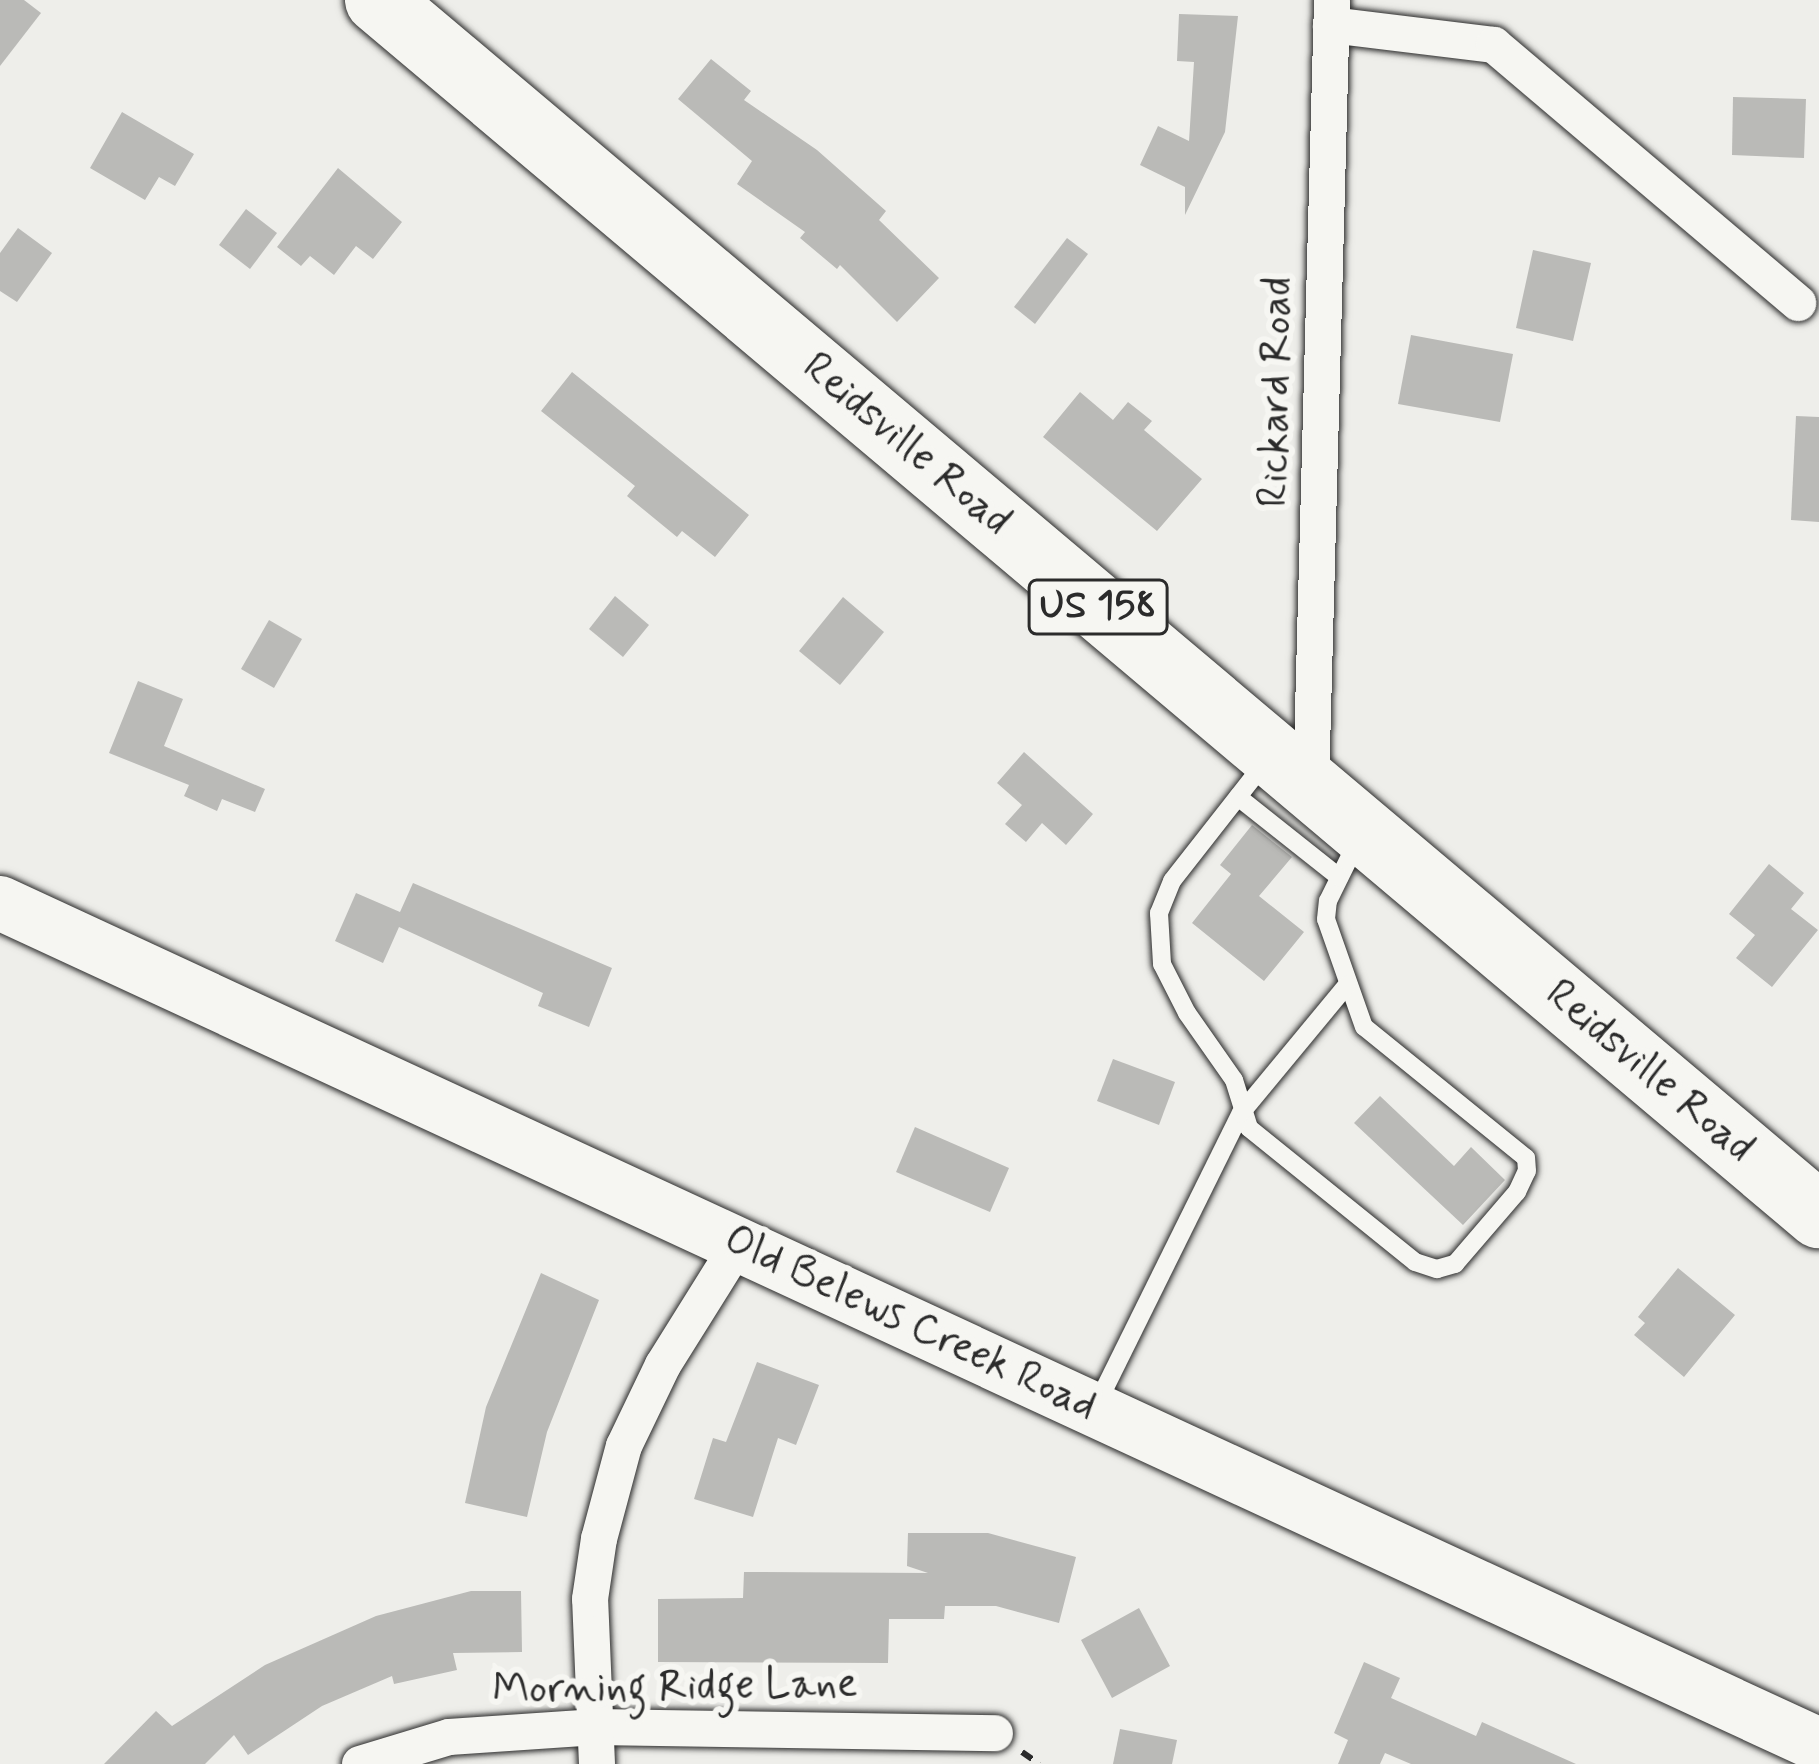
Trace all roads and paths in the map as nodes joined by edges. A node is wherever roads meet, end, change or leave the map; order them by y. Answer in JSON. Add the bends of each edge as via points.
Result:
{"nodes":[{"id":1,"x":1332,"y":13,"type":"edge"},
{"id":2,"x":408,"y":16,"type":"edge"},
{"id":3,"x":1798,"y":303,"type":"dead end"},
{"id":4,"x":1274,"y":779,"type":"junction"},
{"id":5,"x":1351,"y":854,"type":"junction"},
{"id":6,"x":0,"y":903,"type":"edge"},
{"id":7,"x":1347,"y":985,"type":"junction"},
{"id":8,"x":1241,"y":1113,"type":"junction"},
{"id":9,"x":1819,"y":1215,"type":"edge"},
{"id":10,"x":737,"y":1245,"type":"junction"},
{"id":11,"x":1094,"y":1410,"type":"junction"},
{"id":12,"x":597,"y":1726,"type":"junction"},
{"id":13,"x":995,"y":1732,"type":"dead end"},
{"id":14,"x":1819,"y":1745,"type":"edge"},
{"id":15,"x":361,"y":1764,"type":"edge"},
{"id":16,"x":597,"y":1764,"type":"edge"}],
"edges":[{"from":1,"to":3,"type":"street","via":[[1493,45]]},
{"from":1,"to":4,"type":"street","name":"Rickard Road"},
{"from":2,"to":4,"type":"highway","name":"Reidsville Road","number":"US 158"},
{"from":4,"to":5,"type":"highway","name":"Reidsville Road","number":"US 158"},
{"from":4,"to":8,"type":"lane","via":[[1172,881],[1159,913],[1172,988],[1234,1080]]},
{"from":5,"to":7,"type":"lane","via":[[1326,919]]},
{"from":5,"to":9,"type":"highway","name":"Reidsville Road","number":"US 158"},
{"from":6,"to":10,"type":"street","name":"Old Belews Creek Road"},
{"from":7,"to":8,"type":"lane"},
{"from":7,"to":8,"type":"lane","via":[[1364,1028],[1526,1158],[1516,1192],[1455,1264],[1437,1269],[1415,1262]]},
{"from":8,"to":11,"type":"lane"},
{"from":10,"to":11,"type":"street","name":"Old Belews Creek Road"},
{"from":10,"to":12,"type":"street","via":[[624,1446],[590,1599]]},
{"from":11,"to":14,"type":"street","name":"Old Belews Creek Road"},
{"from":12,"to":13,"type":"street","name":"Morning Ridge Lane"},
{"from":12,"to":15,"type":"street","name":"Morning Ridge Lane","via":[[449,1737]]},
{"from":12,"to":16,"type":"street"}]}
